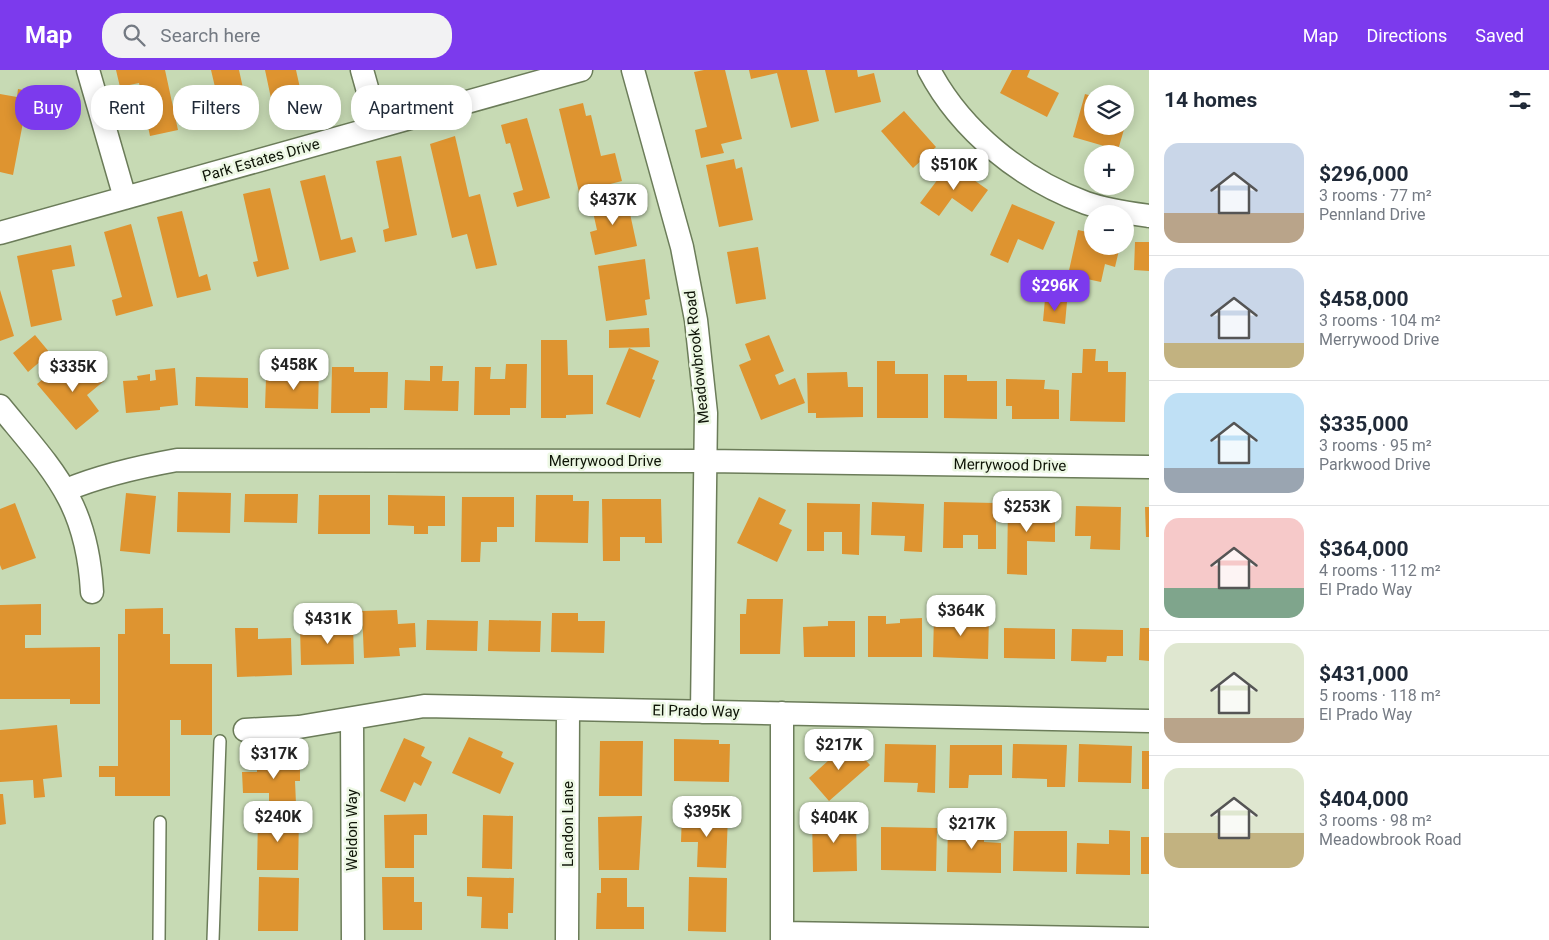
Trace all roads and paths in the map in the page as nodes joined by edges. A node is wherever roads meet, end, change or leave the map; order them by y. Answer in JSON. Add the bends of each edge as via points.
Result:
{"nodes":[{"id":1,"x":88,"y":70,"type":"edge"},
{"id":2,"x":362,"y":70,"type":"edge"},
{"id":3,"x":580,"y":70,"type":"edge"},
{"id":4,"x":633,"y":70,"type":"edge"},
{"id":5,"x":929,"y":70,"type":"edge"},
{"id":6,"x":366,"y":85,"type":"edge"},
{"id":7,"x":472,"y":100,"type":"edge"},
{"id":8,"x":367,"y":130,"type":"edge"},
{"id":9,"x":125,"y":198,"type":"junction"},
{"id":10,"x":1149,"y":216,"type":"edge"},
{"id":11,"x":0,"y":233,"type":"edge"},
{"id":12,"x":0,"y":406,"type":"edge"},
{"id":13,"x":705,"y":461,"type":"junction"},
{"id":14,"x":1149,"y":466,"type":"edge"},
{"id":15,"x":66,"y":490,"type":"junction"},
{"id":16,"x":92,"y":592,"type":"dead end"},
{"id":17,"x":568,"y":709,"type":"junction"},
{"id":18,"x":702,"y":712,"type":"junction"},
{"id":19,"x":782,"y":713,"type":"junction"},
{"id":20,"x":352,"y":719,"type":"junction"},
{"id":21,"x":1149,"y":721,"type":"edge"},
{"id":22,"x":245,"y":730,"type":"dead end"},
{"id":23,"x":220,"y":742,"type":"dead end"},
{"id":24,"x":160,"y":822,"type":"dead end"},
{"id":25,"x":782,"y":936,"type":"edge"},
{"id":26,"x":1149,"y":939,"type":"edge"},
{"id":27,"x":159,"y":940,"type":"edge"},
{"id":28,"x":213,"y":940,"type":"edge"},
{"id":29,"x":353,"y":940,"type":"edge"},
{"id":30,"x":567,"y":940,"type":"edge"}],
"edges":[{"from":1,"to":9,"type":"street"},
{"from":2,"to":6,"type":"street"},
{"from":3,"to":7,"type":"street","name":"Park Estates Drive"},
{"from":4,"to":13,"type":"street","name":"Meadowbrook Road","via":[[682,247],[694,311],[706,413]]},
{"from":5,"to":10,"type":"street","via":[[957,112],[1006,159],[1044,184],[1086,202]]},
{"from":8,"to":9,"type":"street","name":"Park Estates Drive"},
{"from":9,"to":11,"type":"street","name":"Park Estates Drive"},
{"from":12,"to":15,"type":"street"},
{"from":13,"to":14,"type":"street","name":"Merrywood Drive"},
{"from":13,"to":15,"type":"street","name":"Merrywood Drive","via":[[177,460],[128,468]]},
{"from":13,"to":18,"type":"street","name":"Meadowbrook Road"},
{"from":15,"to":16,"type":"street","via":[[83,527],[90,559]]},
{"from":17,"to":18,"type":"street","name":"El Prado Way"},
{"from":17,"to":20,"type":"street","name":"El Prado Way","via":[[424,706]]},
{"from":17,"to":30,"type":"street","name":"Landon Lane"},
{"from":18,"to":19,"type":"street","name":"El Prado Way"},
{"from":19,"to":21,"type":"street","name":"El Prado Way"},
{"from":19,"to":25,"type":"street"},
{"from":20,"to":22,"type":"street","name":"El Prado Way","via":[[299,727]]},
{"from":20,"to":29,"type":"street","name":"Weldon Way"},
{"from":23,"to":28,"type":"lane"},
{"from":24,"to":27,"type":"lane"},
{"from":25,"to":26,"type":"street"}]}
